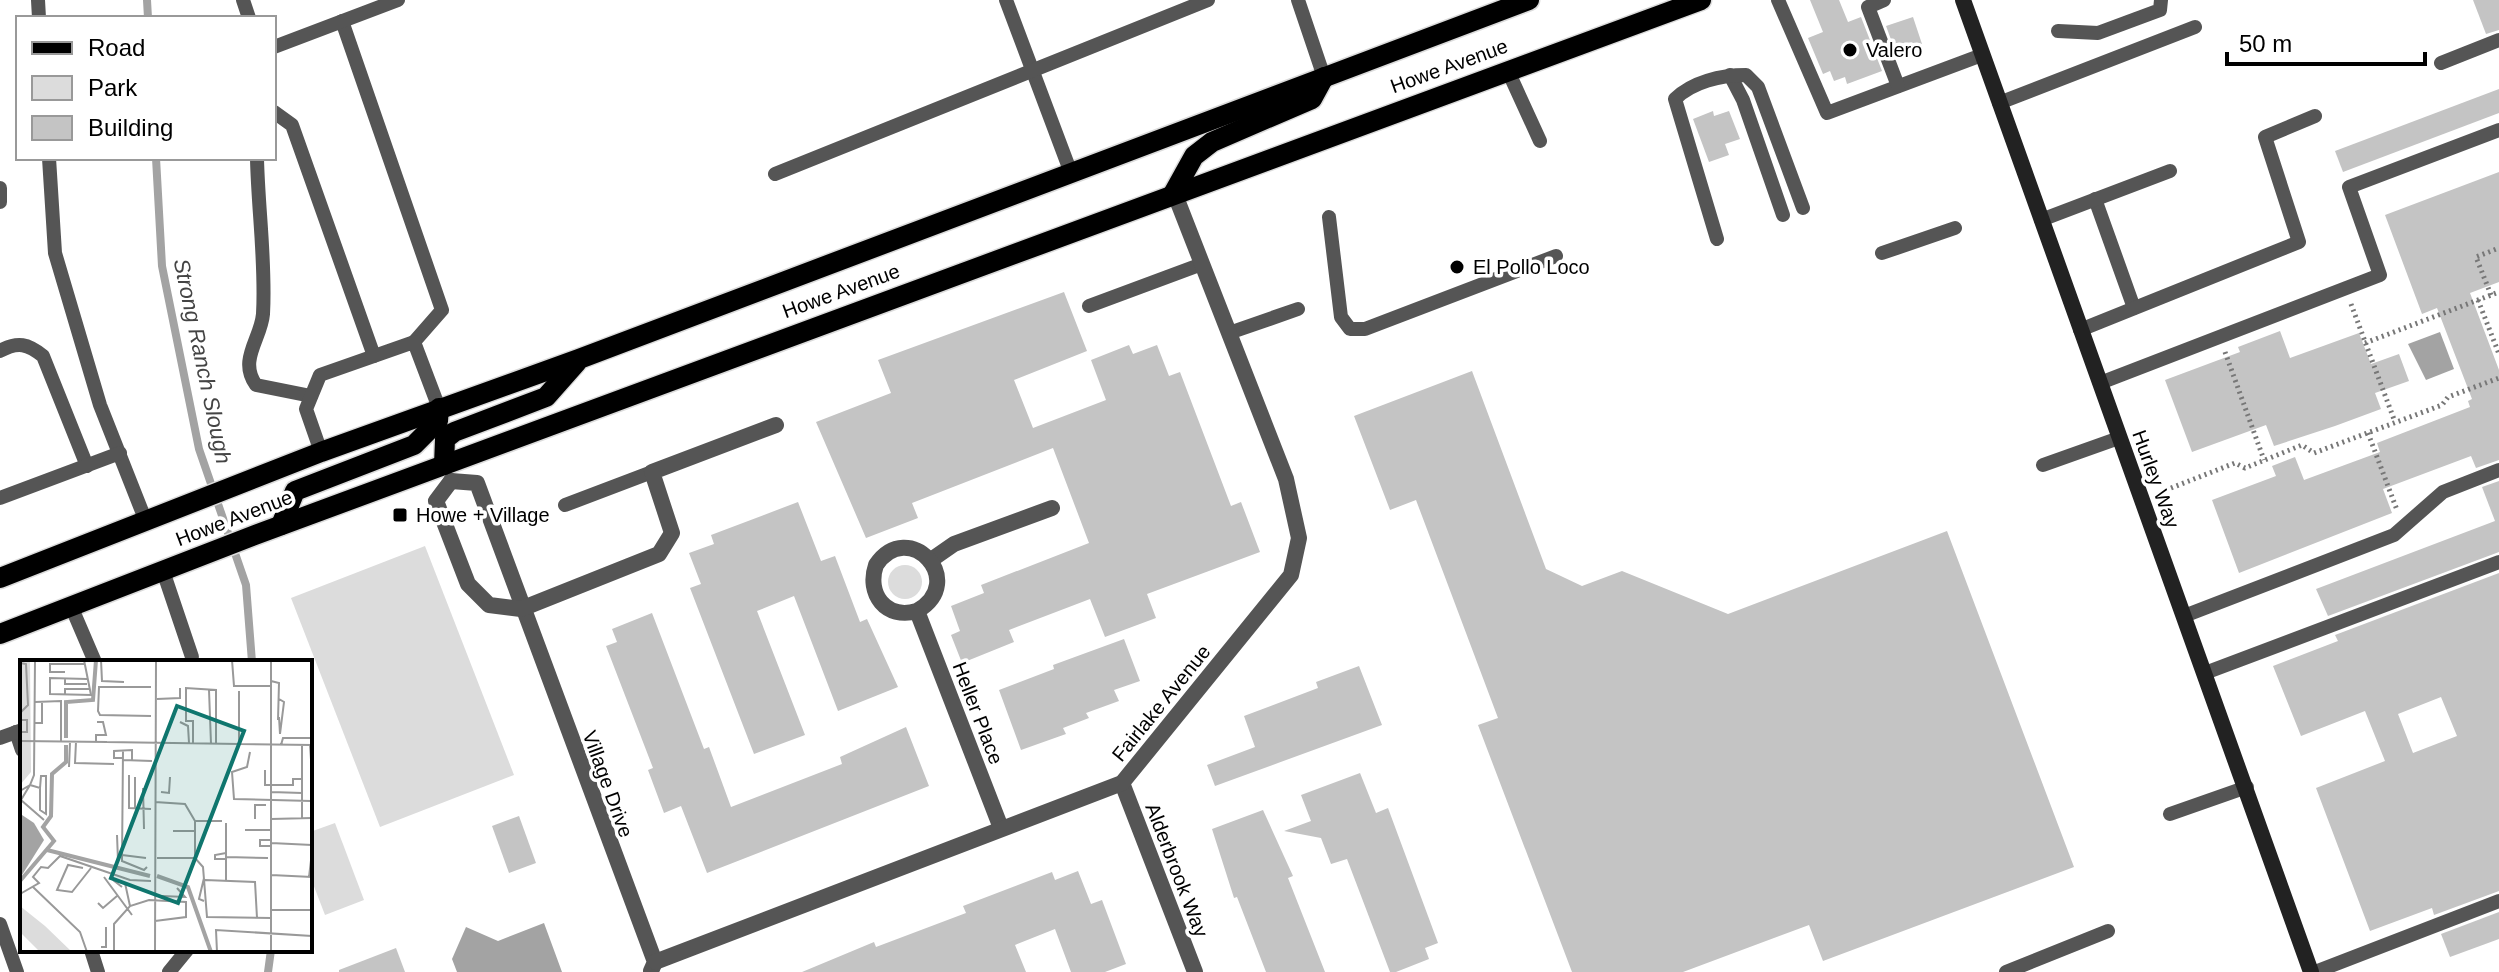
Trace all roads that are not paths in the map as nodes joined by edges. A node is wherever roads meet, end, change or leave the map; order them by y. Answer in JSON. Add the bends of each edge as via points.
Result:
{"nodes":[{"id":1,"x":398,"y":0,"type":"edge"},
{"id":2,"x":1006,"y":0,"type":"edge"},
{"id":3,"x":1208,"y":0,"type":"edge"},
{"id":4,"x":1298,"y":0,"type":"edge"},
{"id":5,"x":1529,"y":0,"type":"edge"},
{"id":6,"x":1701,"y":0,"type":"edge"},
{"id":7,"x":1778,"y":0,"type":"edge"},
{"id":8,"x":1884,"y":0,"type":"edge"},
{"id":9,"x":1963,"y":0,"type":"edge"},
{"id":10,"x":2161,"y":0,"type":"edge"},
{"id":11,"x":342,"y":21,"type":"junction"},
{"id":12,"x":2195,"y":27,"type":"dead end"},
{"id":13,"x":2058,"y":31,"type":"dead end"},
{"id":14,"x":2499,"y":40,"type":"edge"},
{"id":15,"x":276,"y":46,"type":"edge"},
{"id":16,"x":1982,"y":55,"type":"junction"},
{"id":17,"x":2441,"y":63,"type":"dead end"},
{"id":18,"x":1032,"y":70,"type":"junction"},
{"id":19,"x":1508,"y":71,"type":"junction"},
{"id":20,"x":1730,"y":75,"type":"junction"},
{"id":21,"x":1324,"y":77,"type":"junction"},
{"id":22,"x":1898,"y":86,"type":"junction"},
{"id":23,"x":1999,"y":103,"type":"junction"},
{"id":24,"x":276,"y":113,"type":"edge"},
{"id":25,"x":2315,"y":116,"type":"dead end"},
{"id":26,"x":2499,"y":130,"type":"edge"},
{"id":27,"x":1540,"y":141,"type":"dead end"},
{"id":28,"x":49,"y":160,"type":"edge"},
{"id":29,"x":257,"y":160,"type":"edge"},
{"id":30,"x":2170,"y":171,"type":"dead end"},
{"id":31,"x":1071,"y":173,"type":"junction"},
{"id":32,"x":775,"y":174,"type":"dead end"},
{"id":33,"x":0,"y":188,"type":"edge"},
{"id":34,"x":1174,"y":192,"type":"junction"},
{"id":35,"x":2095,"y":199,"type":"junction"},
{"id":36,"x":0,"y":202,"type":"edge"},
{"id":37,"x":1803,"y":208,"type":"dead end"},
{"id":38,"x":1783,"y":215,"type":"dead end"},
{"id":39,"x":1329,"y":217,"type":"dead end"},
{"id":40,"x":2041,"y":220,"type":"junction"},
{"id":41,"x":1955,"y":228,"type":"dead end"},
{"id":42,"x":1717,"y":239,"type":"dead end"},
{"id":43,"x":1882,"y":253,"type":"dead end"},
{"id":44,"x":1556,"y":256,"type":"dead end"},
{"id":45,"x":1202,"y":264,"type":"junction"},
{"id":46,"x":1089,"y":306,"type":"dead end"},
{"id":47,"x":2134,"y":308,"type":"junction"},
{"id":48,"x":1298,"y":309,"type":"dead end"},
{"id":49,"x":2080,"y":330,"type":"junction"},
{"id":50,"x":1229,"y":333,"type":"junction"},
{"id":51,"x":414,"y":342,"type":"junction"},
{"id":52,"x":0,"y":351,"type":"edge"},
{"id":53,"x":374,"y":356,"type":"junction"},
{"id":54,"x":579,"y":359,"type":"junction"},
{"id":55,"x":2100,"y":383,"type":"junction"},
{"id":56,"x":311,"y":396,"type":"junction"},
{"id":57,"x":439,"y":408,"type":"junction"},
{"id":58,"x":776,"y":425,"type":"dead end"},
{"id":59,"x":2119,"y":438,"type":"junction"},
{"id":60,"x":321,"y":452,"type":"junction"},
{"id":61,"x":120,"y":453,"type":"junction"},
{"id":62,"x":2043,"y":465,"type":"dead end"},
{"id":63,"x":87,"y":466,"type":"junction"},
{"id":64,"x":2499,"y":470,"type":"edge"},
{"id":65,"x":652,"y":472,"type":"junction"},
{"id":66,"x":447,"y":473,"type":"junction"},
{"id":67,"x":0,"y":498,"type":"edge"},
{"id":68,"x":565,"y":505,"type":"dead end"},
{"id":69,"x":1052,"y":508,"type":"dead end"},
{"id":70,"x":145,"y":519,"type":"junction"},
{"id":71,"x":281,"y":525,"type":"junction"},
{"id":72,"x":931,"y":560,"type":"junction"},
{"id":73,"x":2499,"y":562,"type":"edge"},
{"id":74,"x":163,"y":571,"type":"junction"},
{"id":75,"x":0,"y":578,"type":"edge"},
{"id":76,"x":71,"y":606,"type":"junction"},
{"id":77,"x":521,"y":609,"type":"junction"},
{"id":78,"x":917,"y":611,"type":"junction"},
{"id":79,"x":2184,"y":616,"type":"junction"},
{"id":80,"x":0,"y":634,"type":"edge"},
{"id":81,"x":192,"y":657,"type":"dead end"},
{"id":82,"x":94,"y":660,"type":"edge"},
{"id":83,"x":2205,"y":673,"type":"junction"},
{"id":84,"x":19,"y":731,"type":"edge"},
{"id":85,"x":0,"y":738,"type":"edge"},
{"id":86,"x":1122,"y":783,"type":"junction"},
{"id":87,"x":2247,"y":787,"type":"junction"},
{"id":88,"x":2170,"y":814,"type":"dead end"},
{"id":89,"x":1001,"y":828,"type":"junction"},
{"id":90,"x":2499,"y":901,"type":"edge"},
{"id":91,"x":0,"y":924,"type":"edge"},
{"id":92,"x":2108,"y":931,"type":"dead end"},
{"id":93,"x":92,"y":952,"type":"edge"},
{"id":94,"x":185,"y":952,"type":"edge"},
{"id":95,"x":652,"y":967,"type":"edge"},
{"id":96,"x":17,"y":972,"type":"edge"},
{"id":97,"x":98,"y":972,"type":"edge"},
{"id":98,"x":169,"y":972,"type":"edge"},
{"id":99,"x":1195,"y":972,"type":"edge"},
{"id":100,"x":2006,"y":972,"type":"edge"},
{"id":101,"x":2313,"y":972,"type":"edge"}],
"edges":[{"from":1,"to":11,"type":"lane"},
{"from":2,"to":18,"type":"lane"},
{"from":3,"to":18,"type":"lane"},
{"from":4,"to":21,"type":"lane"},
{"from":5,"to":21,"type":"main road","name":"Howe Avenue"},
{"from":6,"to":19,"type":"main road","name":"Howe Avenue"},
{"from":7,"to":22,"type":"lane","via":[[1827,113]]},
{"from":8,"to":22,"type":"lane","via":[[1868,7]]},
{"from":9,"to":16,"type":"street","name":"Hurley Way"},
{"from":10,"to":13,"type":"lane","via":[[2160,10],[2098,33]]},
{"from":11,"to":15,"type":"lane"},
{"from":11,"to":51,"type":"lane","via":[[442,310]]},
{"from":12,"to":23,"type":"lane"},
{"from":14,"to":17,"type":"lane"},
{"from":16,"to":22,"type":"lane"},
{"from":16,"to":23,"type":"street","name":"Hurley Way"},
{"from":18,"to":31,"type":"lane"},
{"from":18,"to":32,"type":"lane"},
{"from":19,"to":27,"type":"lane"},
{"from":19,"to":34,"type":"main road","name":"Howe Avenue"},
{"from":20,"to":37,"type":"lane","via":[[1746,75],[1758,87]]},
{"from":20,"to":38,"type":"lane"},
{"from":20,"to":42,"type":"lane","via":[[1686,88],[1675,99]]},
{"from":21,"to":31,"type":"main road","name":"Howe Avenue"},
{"from":21,"to":34,"type":"main road","via":[[1312,99],[1212,142],[1194,156]]},
{"from":23,"to":40,"type":"street","name":"Hurley Way"},
{"from":24,"to":53,"type":"lane","via":[[292,125]]},
{"from":25,"to":47,"type":"lane","via":[[2265,137],[2299,242]]},
{"from":26,"to":55,"type":"lane","via":[[2349,187],[2380,275]]},
{"from":28,"to":61,"type":"lane","via":[[55,253],[100,405]]},
{"from":29,"to":56,"type":"lane","via":[[263,317],[250,353],[250,377],[256,385]]},
{"from":30,"to":35,"type":"lane"},
{"from":31,"to":54,"type":"main road","name":"Howe Avenue"},
{"from":33,"to":36,"type":"lane"},
{"from":34,"to":45,"type":"street","name":"Fairlake Avenue"},
{"from":34,"to":66,"type":"main road","name":"Howe Avenue"},
{"from":35,"to":40,"type":"lane"},
{"from":35,"to":47,"type":"lane"},
{"from":39,"to":44,"type":"lane","via":[[1341,317],[1350,329],[1365,329]]},
{"from":40,"to":49,"type":"street","name":"Hurley Way"},
{"from":41,"to":43,"type":"lane"},
{"from":45,"to":46,"type":"lane"},
{"from":45,"to":50,"type":"street","name":"Fairlake Avenue"},
{"from":47,"to":49,"type":"lane"},
{"from":48,"to":50,"type":"lane"},
{"from":49,"to":55,"type":"street","name":"Hurley Way"},
{"from":50,"to":86,"type":"street","name":"Fairlake Avenue","via":[[1295,513],[1299,538],[1291,575]]},
{"from":51,"to":53,"type":"lane"},
{"from":51,"to":57,"type":"lane"},
{"from":52,"to":63,"type":"lane","via":[[16,343],[43,356]]},
{"from":53,"to":56,"type":"lane","via":[[320,375]]},
{"from":54,"to":57,"type":"main road","name":"Howe Avenue"},
{"from":54,"to":66,"type":"main road","via":[[546,397],[445,439]]},
{"from":55,"to":59,"type":"street","name":"Hurley Way"},
{"from":56,"to":60,"type":"lane","via":[[306,409]]},
{"from":57,"to":60,"type":"main road","name":"Howe Avenue"},
{"from":57,"to":71,"type":"main road","via":[[438,421],[414,445],[295,491]]},
{"from":58,"to":65,"type":"street"},
{"from":59,"to":62,"type":"lane"},
{"from":59,"to":79,"type":"street","name":"Hurley Way"},
{"from":60,"to":70,"type":"main road","name":"Howe Avenue"},
{"from":61,"to":63,"type":"lane"},
{"from":61,"to":70,"type":"lane"},
{"from":63,"to":67,"type":"lane"},
{"from":64,"to":79,"type":"lane","via":[[2443,492],[2394,535]]},
{"from":65,"to":68,"type":"lane"},
{"from":65,"to":77,"type":"street","via":[[672,533],[659,554]]},
{"from":66,"to":71,"type":"main road","name":"Howe Avenue"},
{"from":66,"to":77,"type":"street","name":"Village Drive","via":[[477,483]]},
{"from":66,"to":77,"type":"street","via":[[436,501],[468,584],[489,605]]},
{"from":69,"to":72,"type":"street","via":[[954,544]]},
{"from":70,"to":75,"type":"main road","name":"Howe Avenue"},
{"from":71,"to":74,"type":"main road","name":"Howe Avenue"},
{"from":72,"to":78,"type":"street","via":[[937,588]]},
{"from":72,"to":78,"type":"street","via":[[913,549],[897,549],[881,557],[873,575],[874,592],[885,607],[902,614]]},
{"from":73,"to":83,"type":"lane"},
{"from":74,"to":76,"type":"main road","name":"Howe Avenue"},
{"from":74,"to":81,"type":"lane"},
{"from":76,"to":80,"type":"main road","name":"Howe Avenue"},
{"from":76,"to":82,"type":"lane"},
{"from":77,"to":95,"type":"street","name":"Village Drive"},
{"from":78,"to":89,"type":"street","name":"Heller Place"},
{"from":79,"to":83,"type":"street","name":"Hurley Way"},
{"from":83,"to":87,"type":"street","name":"Hurley Way"},
{"from":84,"to":85,"type":"lane"},
{"from":86,"to":89,"type":"street","name":"Fairlake Avenue"},
{"from":86,"to":99,"type":"street","name":"Alderbrook Way"},
{"from":87,"to":88,"type":"lane"},
{"from":87,"to":101,"type":"street","name":"Hurley Way"},
{"from":89,"to":95,"type":"street","name":"Fairlake Avenue"},
{"from":90,"to":101,"type":"lane"},
{"from":91,"to":96,"type":"lane"},
{"from":92,"to":100,"type":"lane"},
{"from":93,"to":97,"type":"lane"},
{"from":94,"to":98,"type":"lane"}]}
